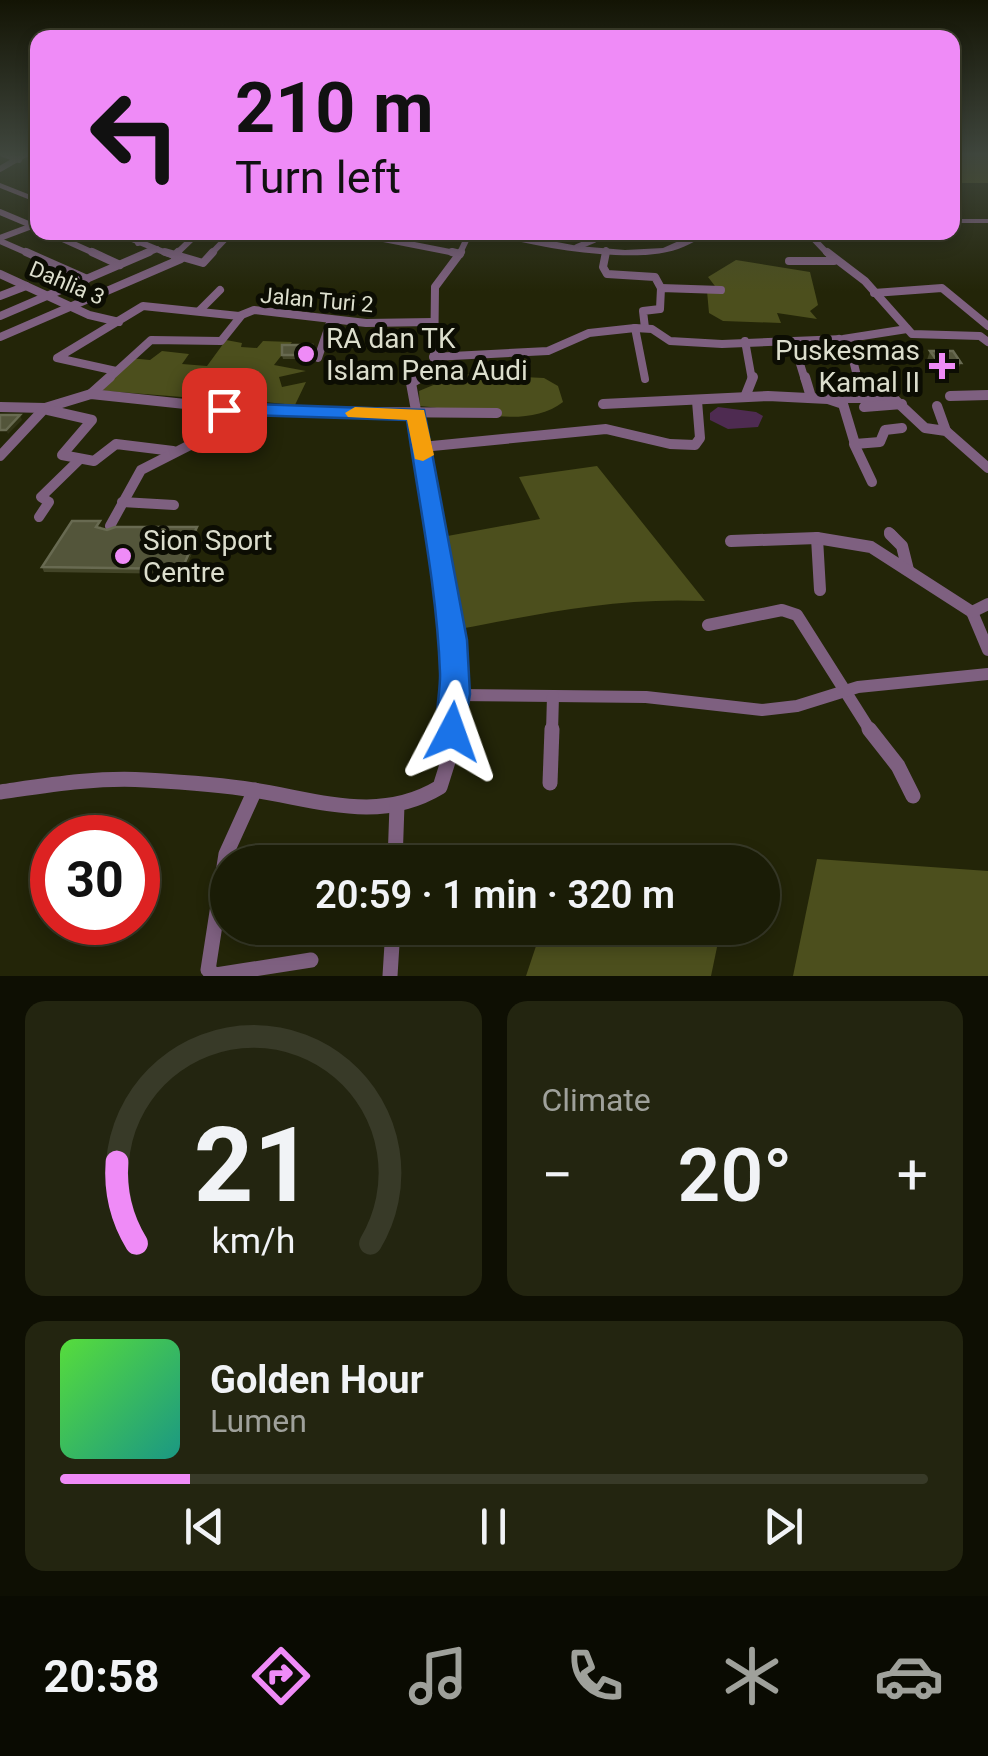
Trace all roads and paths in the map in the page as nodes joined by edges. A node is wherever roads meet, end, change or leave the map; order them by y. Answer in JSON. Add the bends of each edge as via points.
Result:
{"nodes":[{"id":1,"x":0,"y":212,"type":"edge"},
{"id":2,"x":988,"y":220,"type":"edge"},
{"id":3,"x":960,"y":221,"type":"edge"},
{"id":4,"x":30,"y":224,"type":"edge"},
{"id":5,"x":30,"y":228,"type":"edge"},
{"id":6,"x":0,"y":239,"type":"edge"},
{"id":7,"x":65,"y":240,"type":"edge"},
{"id":8,"x":132,"y":240,"type":"edge"},
{"id":9,"x":145,"y":240,"type":"edge"},
{"id":10,"x":191,"y":240,"type":"edge"},
{"id":11,"x":225,"y":240,"type":"edge"},
{"id":12,"x":388,"y":240,"type":"edge"},
{"id":13,"x":466,"y":240,"type":"edge"},
{"id":14,"x":537,"y":240,"type":"edge"},
{"id":15,"x":593,"y":240,"type":"edge"},
{"id":16,"x":688,"y":240,"type":"edge"},
{"id":17,"x":815,"y":240,"type":"edge"},
{"id":18,"x":138,"y":243,"type":"junction"},
{"id":19,"x":577,"y":247,"type":"junction"},
{"id":20,"x":157,"y":249,"type":"junction"},
{"id":21,"x":606,"y":250,"type":"junction"},
{"id":22,"x":460,"y":254,"type":"junction"},
{"id":23,"x":174,"y":256,"type":"junction"},
{"id":24,"x":835,"y":260,"type":"junction"},
{"id":25,"x":789,"y":261,"type":"dead end"},
{"id":26,"x":120,"y":265,"type":"junction"},
{"id":27,"x":1,"y":276,"type":"edge"},
{"id":28,"x":86,"y":279,"type":"junction"},
{"id":29,"x":26,"y":286,"type":"junction"},
{"id":30,"x":661,"y":288,"type":"junction"},
{"id":31,"x":220,"y":290,"type":"dead end"},
{"id":32,"x":720,"y":290,"type":"dead end"},
{"id":33,"x":874,"y":292,"type":"junction"},
{"id":34,"x":48,"y":295,"type":"junction"},
{"id":35,"x":0,"y":296,"type":"edge"},
{"id":36,"x":72,"y":306,"type":"junction"},
{"id":37,"x":200,"y":310,"type":"junction"},
{"id":38,"x":0,"y":316,"type":"edge"},
{"id":39,"x":241,"y":316,"type":"junction"},
{"id":40,"x":331,"y":320,"type":"junction"},
{"id":41,"x":120,"y":322,"type":"junction"},
{"id":42,"x":432,"y":322,"type":"junction"},
{"id":43,"x":988,"y":326,"type":"edge"},
{"id":44,"x":640,"y":328,"type":"junction"},
{"id":45,"x":907,"y":330,"type":"junction"},
{"id":46,"x":0,"y":337,"type":"edge"},
{"id":47,"x":985,"y":338,"type":"edge"},
{"id":48,"x":839,"y":339,"type":"junction"},
{"id":49,"x":745,"y":342,"type":"junction"},
{"id":50,"x":797,"y":354,"type":"dead end"},
{"id":51,"x":432,"y":357,"type":"junction"},
{"id":52,"x":318,"y":358,"type":"dead end"},
{"id":53,"x":116,"y":371,"type":"junction"},
{"id":54,"x":645,"y":379,"type":"dead end"},
{"id":55,"x":91,"y":394,"type":"junction"},
{"id":56,"x":988,"y":394,"type":"edge"},
{"id":57,"x":950,"y":396,"type":"dead end"},
{"id":58,"x":745,"y":397,"type":"junction"},
{"id":59,"x":811,"y":398,"type":"junction"},
{"id":60,"x":833,"y":398,"type":"junction"},
{"id":61,"x":697,"y":401,"type":"junction"},
{"id":62,"x":863,"y":402,"type":"junction"},
{"id":63,"x":602,"y":404,"type":"dead end"},
{"id":64,"x":937,"y":406,"type":"dead end"},
{"id":65,"x":0,"y":407,"type":"edge"},
{"id":66,"x":45,"y":409,"type":"junction"},
{"id":67,"x":224,"y":410,"type":"junction"},
{"id":68,"x":497,"y":413,"type":"dead end"},
{"id":69,"x":417,"y":414,"type":"junction"},
{"id":70,"x":902,"y":428,"type":"dead end"},
{"id":71,"x":946,"y":431,"type":"junction"},
{"id":72,"x":854,"y":444,"type":"junction"},
{"id":73,"x":422,"y":447,"type":"junction"},
{"id":74,"x":172,"y":451,"type":"junction"},
{"id":75,"x":0,"y":456,"type":"edge"},
{"id":76,"x":80,"y":459,"type":"junction"},
{"id":77,"x":988,"y":468,"type":"edge"},
{"id":78,"x":872,"y":482,"type":"dead end"},
{"id":79,"x":122,"y":502,"type":"junction"},
{"id":80,"x":174,"y":505,"type":"dead end"},
{"id":81,"x":39,"y":516,"type":"dead end"},
{"id":82,"x":110,"y":526,"type":"edge"},
{"id":83,"x":890,"y":532,"type":"dead end"},
{"id":84,"x":816,"y":538,"type":"junction"},
{"id":85,"x":731,"y":541,"type":"dead end"},
{"id":86,"x":908,"y":570,"type":"junction"},
{"id":87,"x":820,"y":590,"type":"dead end"},
{"id":88,"x":988,"y":604,"type":"edge"},
{"id":89,"x":972,"y":612,"type":"junction"},
{"id":90,"x":708,"y":625,"type":"dead end"},
{"id":91,"x":988,"y":650,"type":"edge"},
{"id":92,"x":988,"y":674,"type":"edge"},
{"id":93,"x":846,"y":690,"type":"junction"},
{"id":94,"x":456,"y":694,"type":"junction"},
{"id":95,"x":554,"y":696,"type":"junction"},
{"id":96,"x":550,"y":783,"type":"dead end"},
{"id":97,"x":255,"y":790,"type":"junction"},
{"id":98,"x":0,"y":792,"type":"edge"},
{"id":99,"x":913,"y":796,"type":"dead end"},
{"id":100,"x":397,"y":805,"type":"junction"},
{"id":101,"x":396,"y":845,"type":"edge"},
{"id":102,"x":393,"y":945,"type":"edge"},
{"id":103,"x":311,"y":960,"type":"dead end"},
{"id":104,"x":390,"y":976,"type":"edge"}],
"edges":[{"from":1,"to":4,"type":"street"},
{"from":2,"to":3,"type":"street"},
{"from":5,"to":6,"type":"street"},
{"from":6,"to":28,"type":"street"},
{"from":7,"to":26,"type":"street"},
{"from":8,"to":18,"type":"street"},
{"from":9,"to":18,"type":"street"},
{"from":10,"to":23,"type":"street"},
{"from":11,"to":23,"type":"street","via":[[206,262]]},
{"from":12,"to":22,"type":"street"},
{"from":13,"to":22,"type":"street"},
{"from":14,"to":19,"type":"street"},
{"from":15,"to":19,"type":"street"},
{"from":16,"to":21,"type":"street","via":[[661,252]]},
{"from":17,"to":24,"type":"street"},
{"from":18,"to":20,"type":"street"},
{"from":19,"to":21,"type":"street"},
{"from":20,"to":23,"type":"street"},
{"from":20,"to":26,"type":"street"},
{"from":21,"to":30,"type":"street","via":[[606,273],[655,276]]},
{"from":22,"to":42,"type":"street","via":[[435,287]]},
{"from":23,"to":36,"type":"street"},
{"from":24,"to":25,"type":"street"},
{"from":24,"to":33,"type":"street"},
{"from":26,"to":28,"type":"street"},
{"from":27,"to":29,"type":"street","name":"Dahlia 3"},
{"from":28,"to":34,"type":"street"},
{"from":29,"to":34,"type":"street","name":"Dahlia 3"},
{"from":29,"to":35,"type":"street"},
{"from":30,"to":32,"type":"street"},
{"from":30,"to":44,"type":"street","via":[[659,310],[642,311]]},
{"from":31,"to":37,"type":"street","name":"Jalan Turi 2"},
{"from":33,"to":43,"type":"street","via":[[942,288]]},
{"from":33,"to":45,"type":"street"},
{"from":34,"to":36,"type":"street","name":"Dahlia 3"},
{"from":34,"to":38,"type":"street"},
{"from":36,"to":41,"type":"street","name":"Dahlia 3"},
{"from":36,"to":46,"type":"street"},
{"from":37,"to":39,"type":"street","name":"Jalan Turi 2"},
{"from":37,"to":41,"type":"street","name":"Jalan Turi 2","via":[[140,306]]},
{"from":39,"to":40,"type":"street","name":"Jalan Turi 2","via":[[254,310]]},
{"from":39,"to":53,"type":"street","via":[[221,341],[152,340]]},
{"from":40,"to":42,"type":"street","name":"Jalan Turi 2"},
{"from":40,"to":52,"type":"street"},
{"from":41,"to":53,"type":"street","name":"Jalan Turi 2","via":[[57,358]]},
{"from":42,"to":51,"type":"street"},
{"from":44,"to":49,"type":"street","via":[[677,342]]},
{"from":44,"to":51,"type":"street","via":[[589,333],[548,351]]},
{"from":44,"to":54,"type":"street"},
{"from":45,"to":47,"type":"street"},
{"from":45,"to":48,"type":"street"},
{"from":48,"to":49,"type":"street"},
{"from":48,"to":62,"type":"street","via":[[852,356]]},
{"from":49,"to":58,"type":"street","via":[[754,376]]},
{"from":50,"to":59,"type":"street"},
{"from":51,"to":69,"type":"street","via":[[433,371],[412,382]]},
{"from":53,"to":55,"type":"street"},
{"from":55,"to":66,"type":"street"},
{"from":55,"to":67,"type":"street"},
{"from":56,"to":57,"type":"street"},
{"from":58,"to":59,"type":"street"},
{"from":58,"to":61,"type":"street"},
{"from":59,"to":60,"type":"street"},
{"from":60,"to":62,"type":"street"},
{"from":60,"to":72,"type":"street","via":[[843,404]]},
{"from":61,"to":63,"type":"street"},
{"from":61,"to":73,"type":"street","via":[[695,445],[593,430]]},
{"from":62,"to":71,"type":"street","via":[[888,396],[924,428]]},
{"from":64,"to":71,"type":"street"},
{"from":65,"to":66,"type":"street"},
{"from":66,"to":75,"type":"street"},
{"from":66,"to":76,"type":"street","via":[[92,418],[60,452]]},
{"from":67,"to":69,"type":"street"},
{"from":67,"to":74,"type":"street","via":[[198,440]]},
{"from":68,"to":69,"type":"street"},
{"from":69,"to":73,"type":"street"},
{"from":70,"to":72,"type":"street","via":[[885,430],[880,442]]},
{"from":71,"to":77,"type":"street"},
{"from":72,"to":78,"type":"street"},
{"from":73,"to":94,"type":"street"},
{"from":74,"to":76,"type":"street","via":[[116,444],[97,460]]},
{"from":74,"to":79,"type":"street","via":[[141,470]]},
{"from":76,"to":81,"type":"street","via":[[41,496],[49,502]]},
{"from":79,"to":80,"type":"street"},
{"from":79,"to":82,"type":"street"},
{"from":83,"to":86,"type":"street"},
{"from":84,"to":85,"type":"street"},
{"from":84,"to":86,"type":"street","via":[[872,547]]},
{"from":84,"to":87,"type":"street"},
{"from":86,"to":89,"type":"street"},
{"from":88,"to":89,"type":"street"},
{"from":89,"to":91,"type":"street"},
{"from":90,"to":93,"type":"street","via":[[789,610]]},
{"from":92,"to":93,"type":"street"},
{"from":93,"to":95,"type":"street","via":[[762,710],[646,697]]},
{"from":93,"to":99,"type":"street"},
{"from":94,"to":95,"type":"street"},
{"from":94,"to":100,"type":"street","via":[[444,780],[433,792]]},
{"from":95,"to":96,"type":"street"},
{"from":97,"to":98,"type":"street","via":[[86,779]]},
{"from":97,"to":100,"type":"street","via":[[366,810]]},
{"from":97,"to":103,"type":"street","via":[[220,871],[208,970],[216,975]]},
{"from":100,"to":101,"type":"street"},
{"from":102,"to":104,"type":"street"}]}
